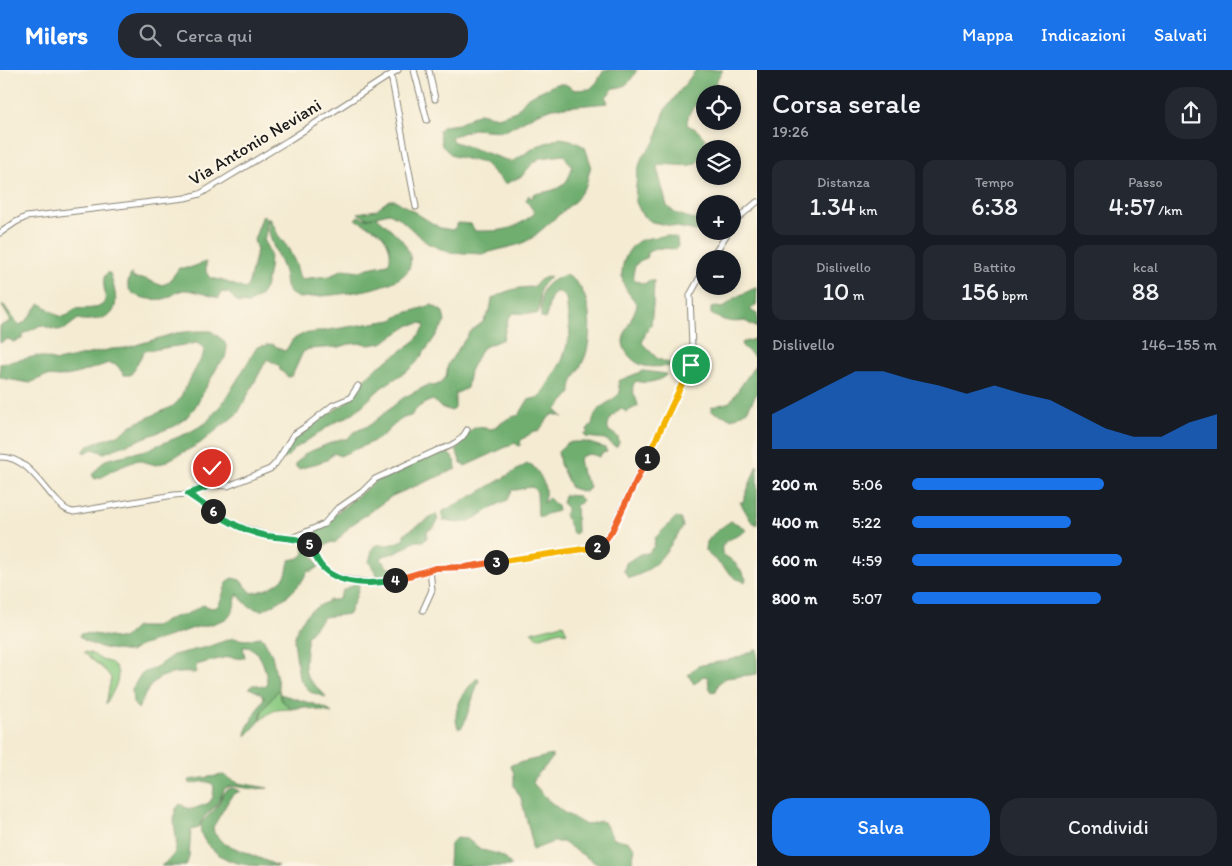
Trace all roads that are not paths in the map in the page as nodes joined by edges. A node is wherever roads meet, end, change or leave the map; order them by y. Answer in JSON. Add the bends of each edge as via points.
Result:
{"nodes":[{"id":1,"x":414,"y":70,"type":"edge"},
{"id":2,"x":429,"y":70,"type":"edge"},
{"id":3,"x":394,"y":72,"type":"edge"},
{"id":4,"x":436,"y":98,"type":"dead end"},
{"id":5,"x":427,"y":120,"type":"dead end"},
{"id":6,"x":757,"y":202,"type":"edge"},
{"id":7,"x":416,"y":207,"type":"dead end"},
{"id":8,"x":741,"y":215,"type":"edge"},
{"id":9,"x":0,"y":233,"type":"edge"},
{"id":10,"x":696,"y":284,"type":"edge"},
{"id":11,"x":358,"y":386,"type":"dead end"},
{"id":12,"x":466,"y":430,"type":"dead end"},
{"id":13,"x":0,"y":457,"type":"edge"},
{"id":14,"x":212,"y":468,"type":"dead end"},
{"id":15,"x":210,"y":486,"type":"junction"},
{"id":16,"x":188,"y":494,"type":"junction"},
{"id":17,"x":290,"y":539,"type":"junction"},
{"id":18,"x":430,"y":570,"type":"junction"},
{"id":19,"x":423,"y":610,"type":"dead end"}],
"edges":[{"from":1,"to":5,"type":"street"},
{"from":2,"to":4,"type":"street"},
{"from":3,"to":7,"type":"street"},
{"from":3,"to":9,"type":"street","name":"Via Antonio Neviani","via":[[197,196],[29,217],[18,220]]},
{"from":6,"to":8,"type":"street"},
{"from":10,"to":18,"type":"street","via":[[690,295],[692,347],[689,370],[612,531],[602,544],[586,550]]},
{"from":11,"to":15,"type":"street","via":[[350,398],[333,405],[292,435],[270,469],[228,486]]},
{"from":12,"to":17,"type":"street","via":[[461,440],[375,479],[336,510],[324,524]]},
{"from":13,"to":16,"type":"street","via":[[20,462],[63,507],[73,512]]},
{"from":14,"to":15,"type":"street"},
{"from":15,"to":16,"type":"street"},
{"from":16,"to":17,"type":"street","via":[[233,524]]},
{"from":17,"to":18,"type":"street","via":[[308,543],[322,567],[347,580],[386,582]]},
{"from":18,"to":19,"type":"street","via":[[432,590]]}]}
